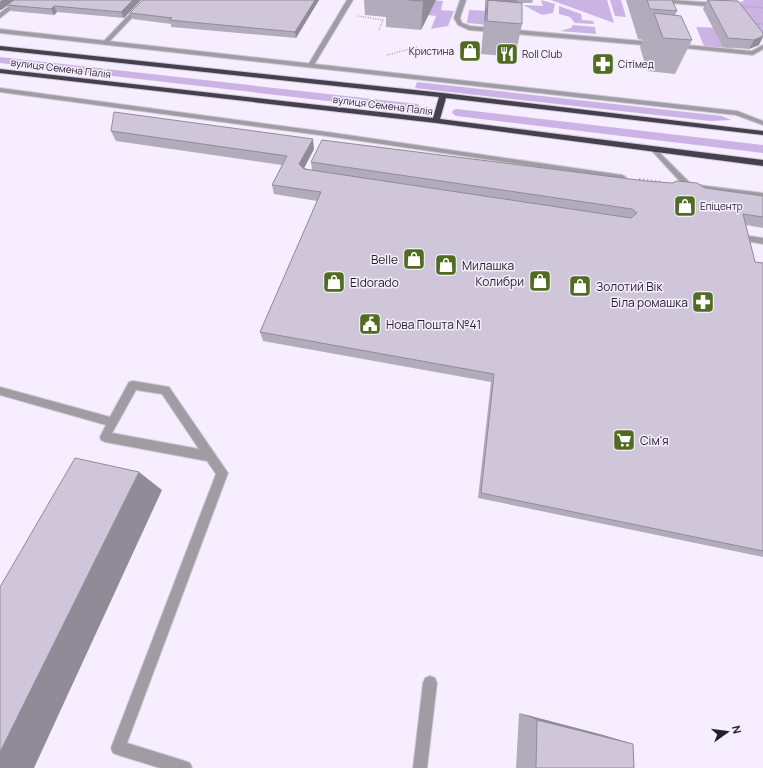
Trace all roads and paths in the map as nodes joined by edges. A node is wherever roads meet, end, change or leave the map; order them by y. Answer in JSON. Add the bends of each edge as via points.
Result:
{"nodes":[{"id":1,"x":20,"y":0,"type":"edge"},
{"id":2,"x":146,"y":0,"type":"edge"},
{"id":3,"x":350,"y":0,"type":"edge"},
{"id":4,"x":463,"y":0,"type":"edge"},
{"id":5,"x":671,"y":1,"type":"edge"},
{"id":6,"x":722,"y":5,"type":"joint"},
{"id":7,"x":763,"y":8,"type":"edge"},
{"id":8,"x":674,"y":10,"type":"edge"},
{"id":9,"x":1,"y":14,"type":"edge"},
{"id":10,"x":341,"y":14,"type":"junction"},
{"id":11,"x":749,"y":23,"type":"edge"},
{"id":12,"x":763,"y":24,"type":"edge"},
{"id":13,"x":0,"y":30,"type":"edge"},
{"id":14,"x":380,"y":30,"type":"dead end"},
{"id":15,"x":685,"y":40,"type":"edge"},
{"id":16,"x":105,"y":43,"type":"junction"},
{"id":17,"x":660,"y":45,"type":"edge"},
{"id":18,"x":667,"y":45,"type":"edge"},
{"id":19,"x":418,"y":47,"type":"dead end"},
{"id":20,"x":688,"y":47,"type":"junction"},
{"id":21,"x":763,"y":47,"type":"edge"},
{"id":22,"x":0,"y":48,"type":"edge"},
{"id":23,"x":387,"y":56,"type":"dead end"},
{"id":24,"x":311,"y":65,"type":"junction"},
{"id":25,"x":0,"y":71,"type":"edge"},
{"id":26,"x":0,"y":90,"type":"edge"},
{"id":27,"x":443,"y":95,"type":"junction"},
{"id":28,"x":436,"y":122,"type":"junction"},
{"id":29,"x":763,"y":123,"type":"edge"},
{"id":30,"x":763,"y":133,"type":"edge"},
{"id":31,"x":654,"y":150,"type":"junction"},
{"id":32,"x":763,"y":163,"type":"edge"},
{"id":33,"x":622,"y":177,"type":"joint"},
{"id":34,"x":689,"y":186,"type":"junction"},
{"id":35,"x":763,"y":195,"type":"edge"},
{"id":36,"x":749,"y":239,"type":"edge"},
{"id":37,"x":763,"y":241,"type":"edge"},
{"id":38,"x":1,"y":391,"type":"edge"},
{"id":39,"x":113,"y":422,"type":"junction"},
{"id":40,"x":210,"y":456,"type":"junction"},
{"id":41,"x":430,"y":683,"type":"dead end"},
{"id":42,"x":185,"y":768,"type":"edge"},
{"id":43,"x":420,"y":768,"type":"edge"}],
"edges":[{"from":1,"to":9,"type":"street"},
{"from":2,"to":16,"type":"street"},
{"from":3,"to":10,"type":"street"},
{"from":4,"to":17,"type":"street","via":[[457,18],[460,24],[469,28]]},
{"from":5,"to":6,"type":"street"},
{"from":5,"to":8,"type":"street"},
{"from":6,"to":7,"type":"path"},
{"from":10,"to":14,"type":"path","via":[[383,20]]},
{"from":10,"to":24,"type":"street"},
{"from":11,"to":12,"type":"path"},
{"from":13,"to":16,"type":"street"},
{"from":15,"to":20,"type":"street"},
{"from":16,"to":24,"type":"street"},
{"from":18,"to":20,"type":"street"},
{"from":19,"to":23,"type":"path"},
{"from":20,"to":21,"type":"street","via":[[753,53]]},
{"from":22,"to":27,"type":"highway","name":"вулиця Семена Палія"},
{"from":24,"to":29,"type":"street","via":[[737,113]]},
{"from":25,"to":28,"type":"highway","name":"вулиця Семена Палія"},
{"from":26,"to":33,"type":"street"},
{"from":27,"to":28,"type":"highway"},
{"from":27,"to":30,"type":"highway","name":"вулиця Семена Палія"},
{"from":28,"to":31,"type":"highway","name":"вулиця Семена Палія"},
{"from":31,"to":32,"type":"highway","name":"вулиця Семена Палія"},
{"from":31,"to":34,"type":"street"},
{"from":33,"to":34,"type":"path"},
{"from":34,"to":35,"type":"street"},
{"from":36,"to":37,"type":"street"},
{"from":38,"to":39,"type":"street"},
{"from":39,"to":40,"type":"street","via":[[106,437]]},
{"from":39,"to":40,"type":"street","via":[[133,385],[165,390]]},
{"from":40,"to":42,"type":"street","via":[[222,473],[118,748]]},
{"from":41,"to":43,"type":"street"}]}
